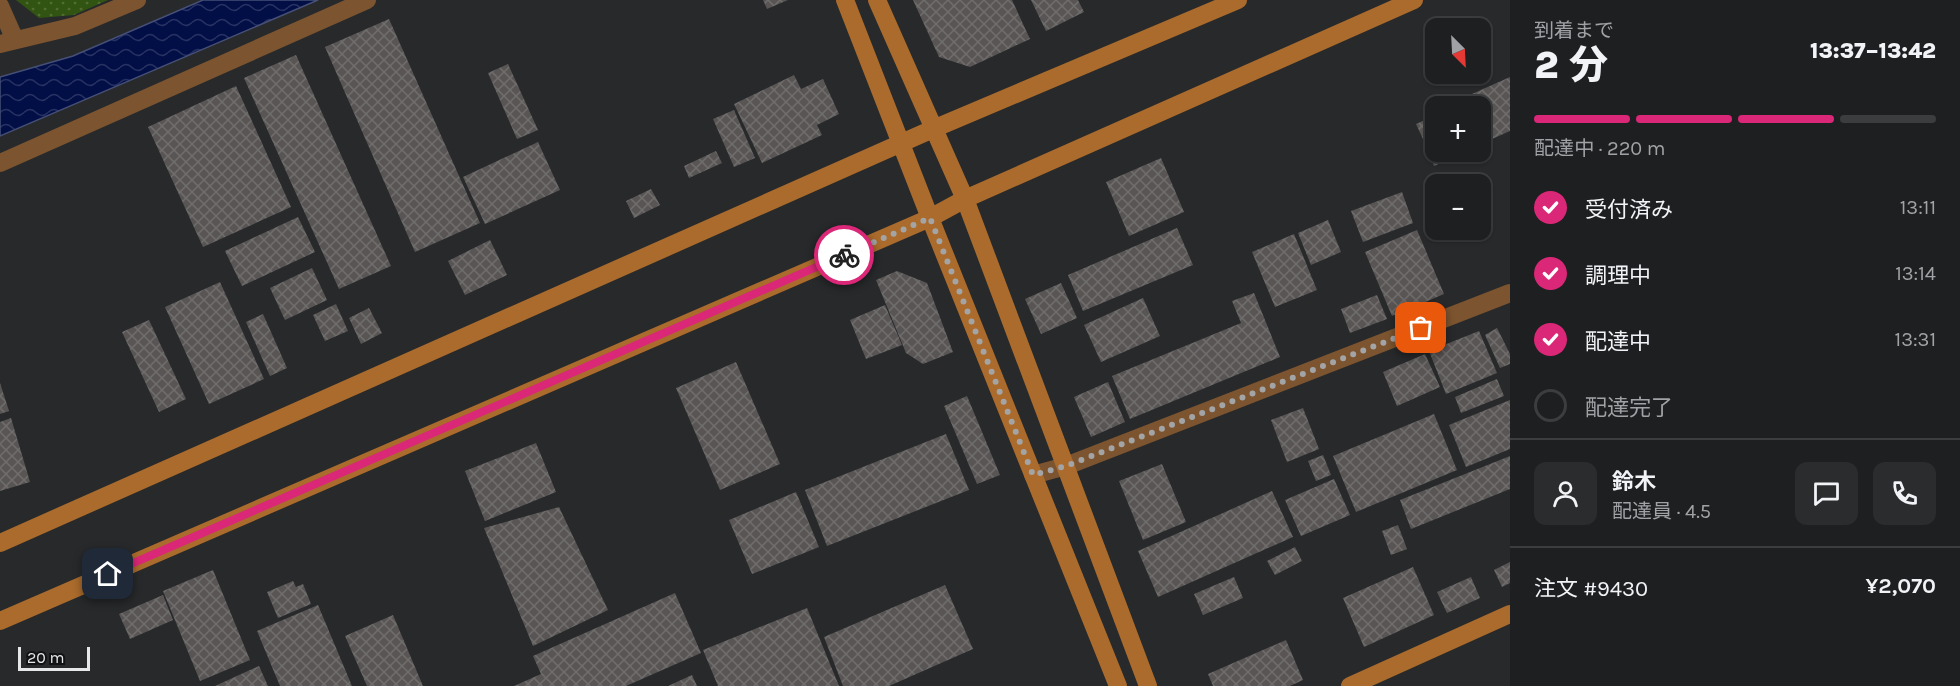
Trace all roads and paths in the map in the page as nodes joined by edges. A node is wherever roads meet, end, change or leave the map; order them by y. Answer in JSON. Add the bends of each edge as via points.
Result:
{"nodes":[{"id":1,"x":137,"y":0,"type":"edge"},
{"id":2,"x":367,"y":0,"type":"edge"},
{"id":3,"x":845,"y":0,"type":"edge"},
{"id":4,"x":877,"y":0,"type":"edge"},
{"id":5,"x":1238,"y":0,"type":"edge"},
{"id":6,"x":1414,"y":0,"type":"edge"},
{"id":7,"x":0,"y":6,"type":"edge"},
{"id":8,"x":8,"y":42,"type":"edge"},
{"id":9,"x":933,"y":129,"type":"junction"},
{"id":10,"x":901,"y":144,"type":"junction"},
{"id":11,"x":0,"y":163,"type":"edge"},
{"id":12,"x":965,"y":199,"type":"junction"},
{"id":13,"x":930,"y":218,"type":"junction"},
{"id":14,"x":1510,"y":294,"type":"edge"},
{"id":15,"x":1066,"y":466,"type":"junction"},
{"id":16,"x":1033,"y":475,"type":"junction"},
{"id":17,"x":0,"y":543,"type":"edge"},
{"id":18,"x":1510,"y":614,"type":"edge"},
{"id":19,"x":0,"y":621,"type":"edge"},
{"id":20,"x":1118,"y":686,"type":"edge"},
{"id":21,"x":1148,"y":686,"type":"edge"},
{"id":22,"x":1350,"y":686,"type":"edge"}],
"edges":[{"from":1,"to":8,"type":"street","via":[[75,26]]},
{"from":2,"to":11,"type":"street"},
{"from":3,"to":10,"type":"street"},
{"from":4,"to":9,"type":"street"},
{"from":5,"to":9,"type":"street"},
{"from":6,"to":12,"type":"street"},
{"from":7,"to":8,"type":"street"},
{"from":9,"to":10,"type":"street"},
{"from":9,"to":12,"type":"street"},
{"from":10,"to":13,"type":"street"},
{"from":10,"to":17,"type":"street"},
{"from":12,"to":13,"type":"street"},
{"from":12,"to":15,"type":"street"},
{"from":13,"to":16,"type":"street"},
{"from":13,"to":19,"type":"street"},
{"from":14,"to":15,"type":"street"},
{"from":15,"to":16,"type":"street"},
{"from":15,"to":21,"type":"street"},
{"from":16,"to":20,"type":"street"},
{"from":18,"to":22,"type":"street"}]}
